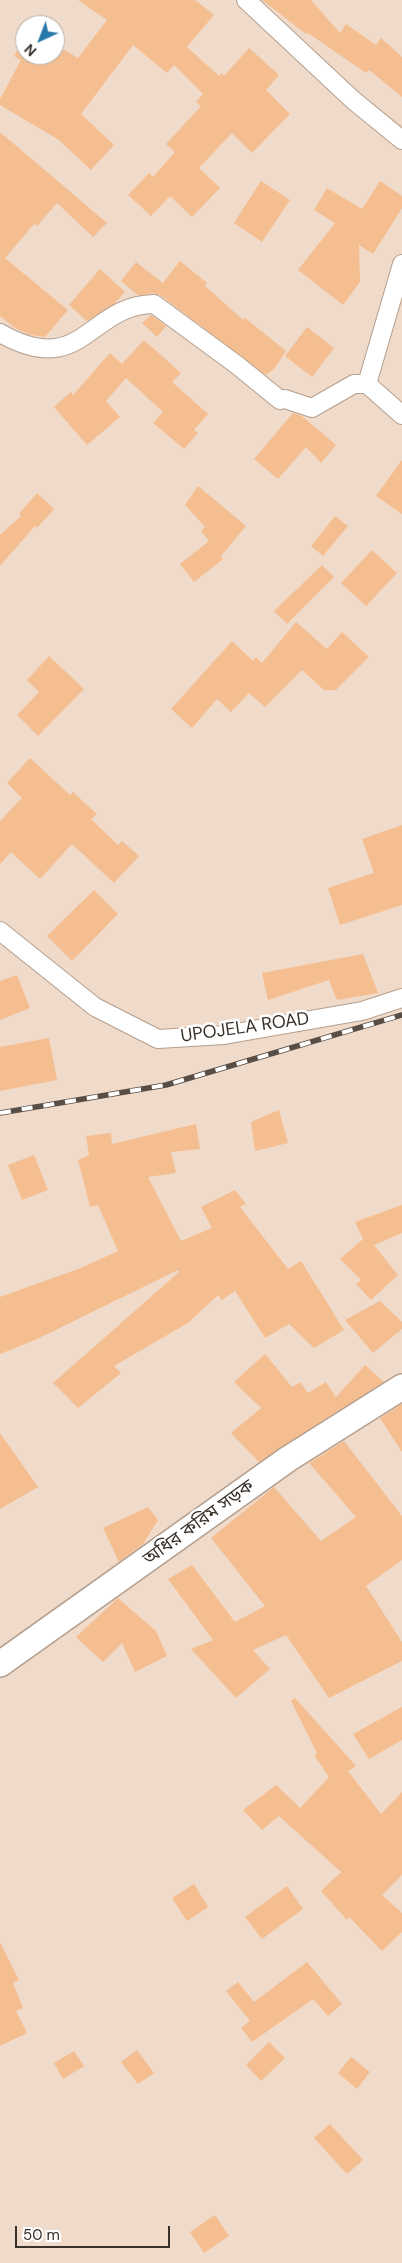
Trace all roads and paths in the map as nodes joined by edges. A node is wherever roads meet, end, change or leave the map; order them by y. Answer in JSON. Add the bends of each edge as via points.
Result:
{"nodes":[{"id":1,"x":246,"y":0,"type":"edge"},
{"id":2,"x":402,"y":140,"type":"edge"},
{"id":3,"x":402,"y":264,"type":"edge"},
{"id":4,"x":0,"y":333,"type":"edge"},
{"id":5,"x":367,"y":384,"type":"junction"},
{"id":6,"x":402,"y":415,"type":"edge"},
{"id":7,"x":0,"y":932,"type":"edge"},
{"id":8,"x":402,"y":998,"type":"edge"},
{"id":9,"x":402,"y":1388,"type":"edge"},
{"id":10,"x":0,"y":1664,"type":"edge"}],
"edges":[{"from":1,"to":2,"type":"street","via":[[353,100]]},
{"from":3,"to":5,"type":"street"},
{"from":4,"to":5,"type":"street","via":[[16,342],[40,348],[61,348],[84,337],[126,308],[154,304],[280,400],[312,408],[354,384]]},
{"from":5,"to":6,"type":"street"},
{"from":7,"to":8,"type":"street","name":"UPOJELA ROAD","via":[[95,1007],[158,1039],[224,1035],[362,1011]]},
{"from":9,"to":10,"type":"main road","name":"অধির করিম সড়ক","via":[[288,1459]]}]}
